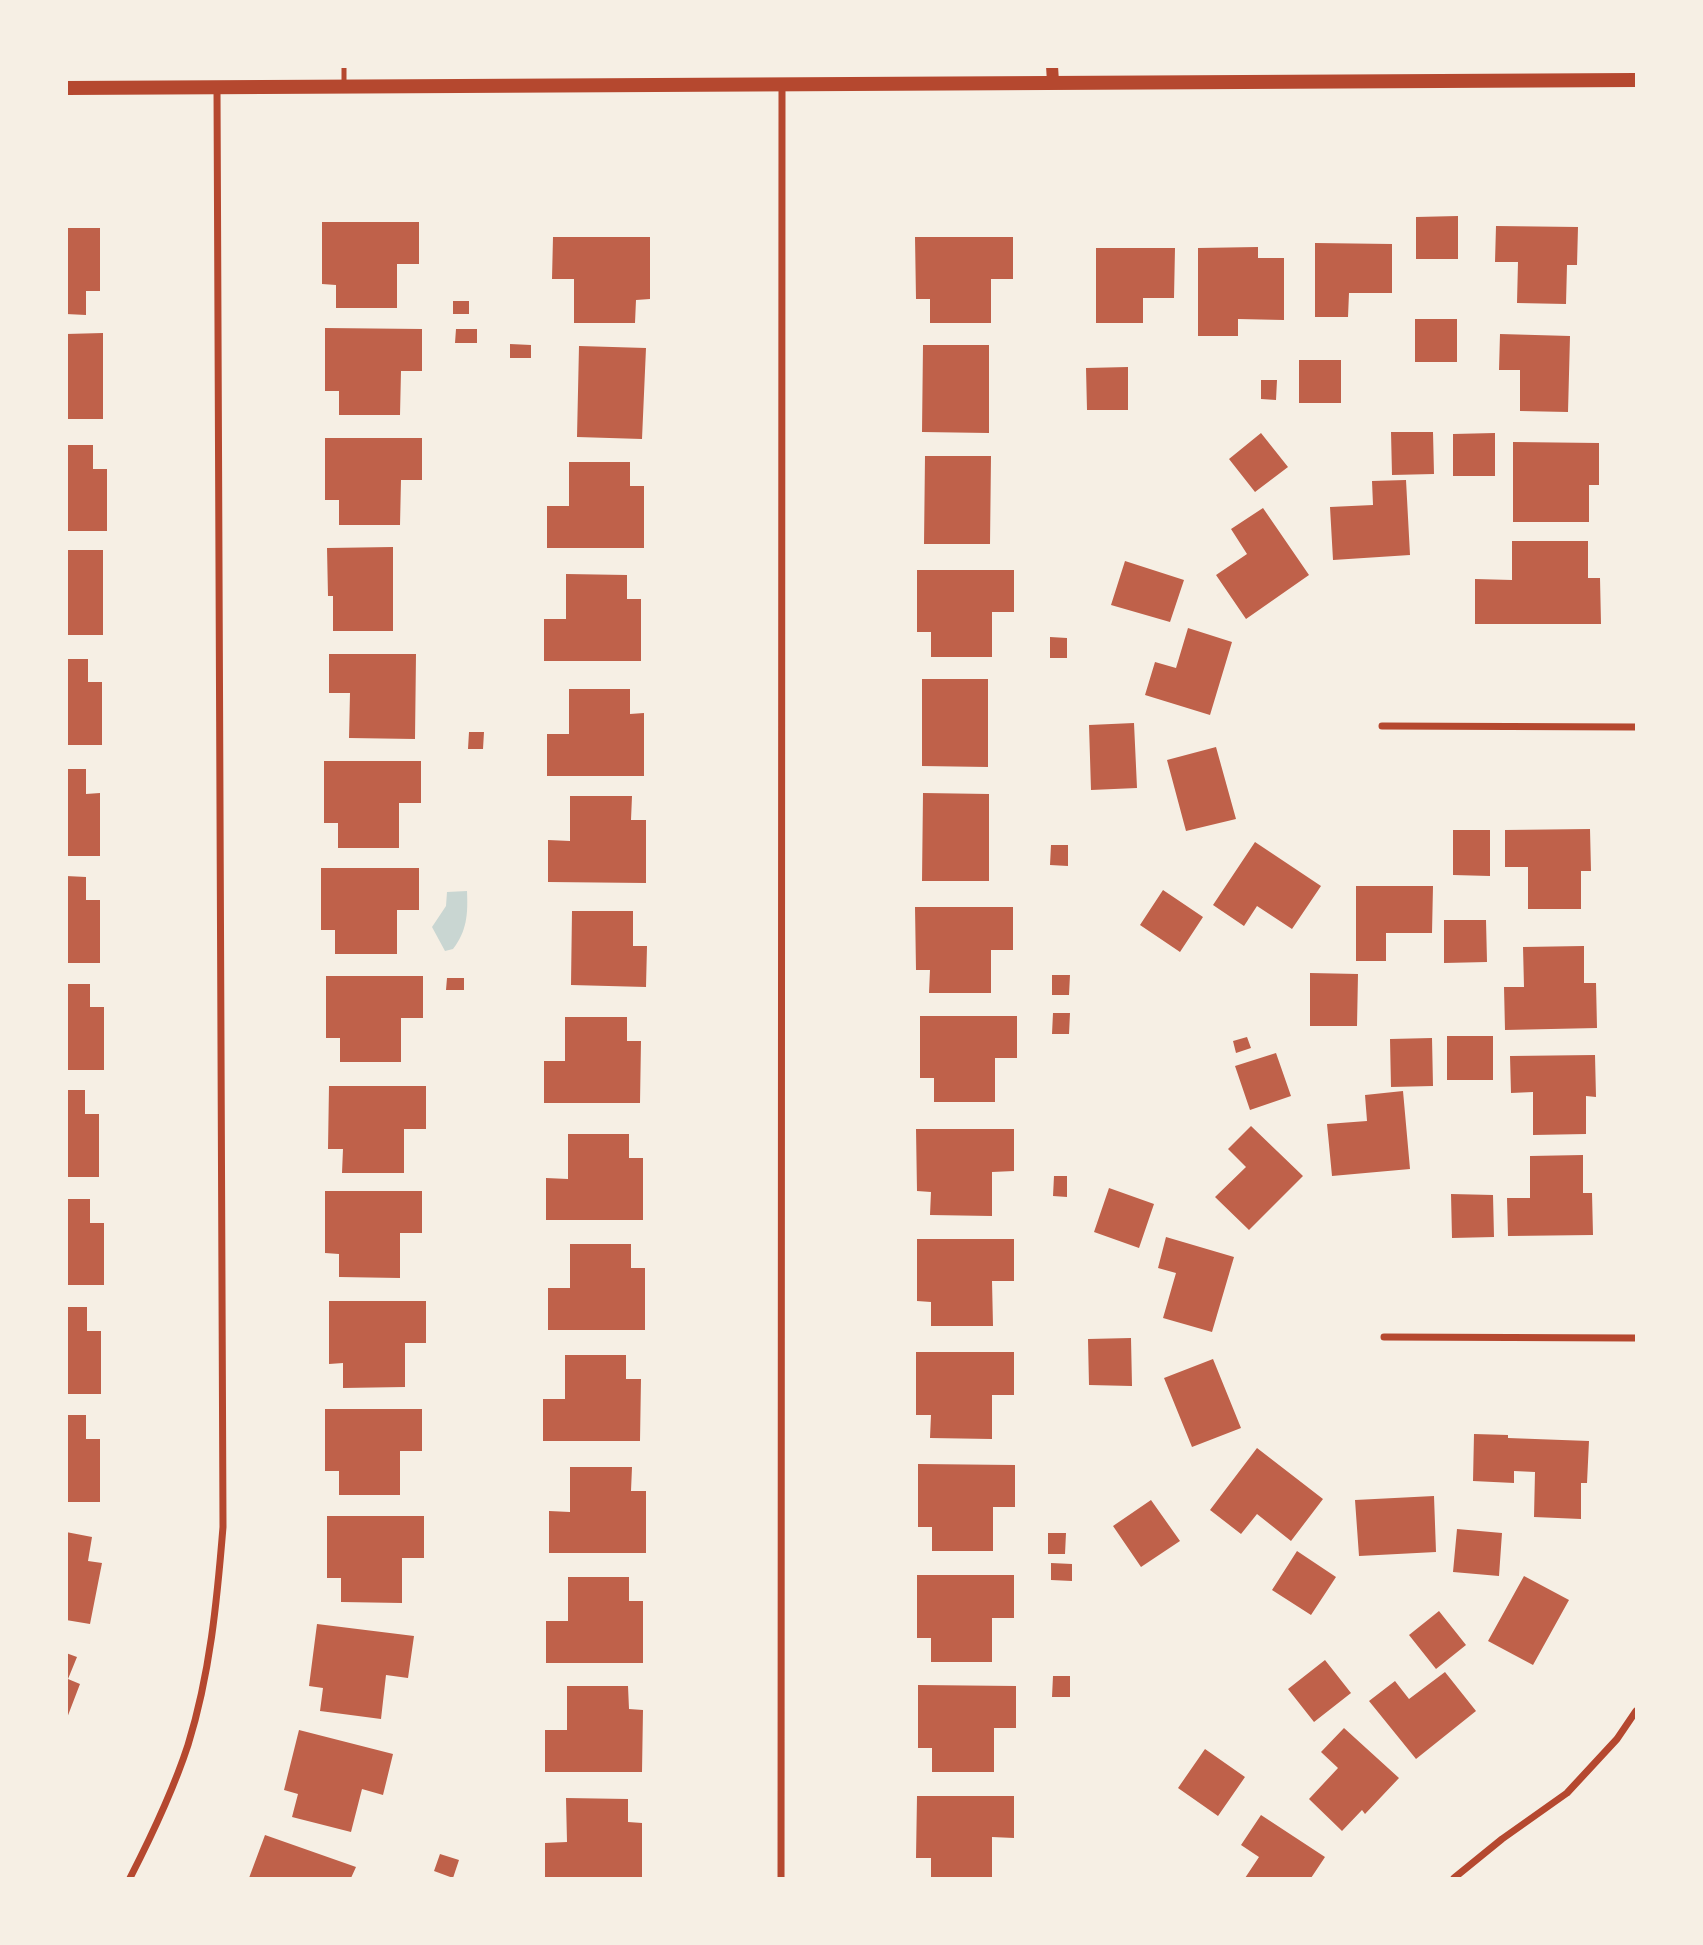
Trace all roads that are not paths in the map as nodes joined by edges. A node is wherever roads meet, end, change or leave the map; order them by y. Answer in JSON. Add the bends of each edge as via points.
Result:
{"nodes":[{"id":1,"x":344,"y":66,"type":"edge"},
{"id":2,"x":1052,"y":66,"type":"edge"},
{"id":3,"x":1636,"y":80,"type":"edge"},
{"id":4,"x":1053,"y":82,"type":"junction"},
{"id":5,"x":782,"y":86,"type":"junction"},
{"id":6,"x":217,"y":87,"type":"junction"},
{"id":7,"x":66,"y":88,"type":"edge"},
{"id":8,"x":345,"y":88,"type":"junction"},
{"id":9,"x":1382,"y":726,"type":"dead end"},
{"id":10,"x":1636,"y":727,"type":"edge"},
{"id":11,"x":1384,"y":1338,"type":"dead end"},
{"id":12,"x":1636,"y":1338,"type":"edge"},
{"id":13,"x":1636,"y":1711,"type":"edge"},
{"id":14,"x":130,"y":1878,"type":"edge"},
{"id":15,"x":781,"y":1878,"type":"edge"},
{"id":16,"x":1454,"y":1878,"type":"edge"}],
"edges":[{"from":1,"to":8,"type":"lane"},
{"from":2,"to":4,"type":"street"},
{"from":3,"to":4,"type":"main road"},
{"from":4,"to":5,"type":"main road"},
{"from":5,"to":8,"type":"main road"},
{"from":5,"to":15,"type":"street"},
{"from":6,"to":7,"type":"main road"},
{"from":6,"to":8,"type":"main road"},
{"from":6,"to":14,"type":"street","via":[[223,1527],[215,1622],[187,1746],[161,1816]]},
{"from":9,"to":10,"type":"street"},
{"from":11,"to":12,"type":"street"},
{"from":13,"to":16,"type":"street","via":[[1567,1793]]}]}
